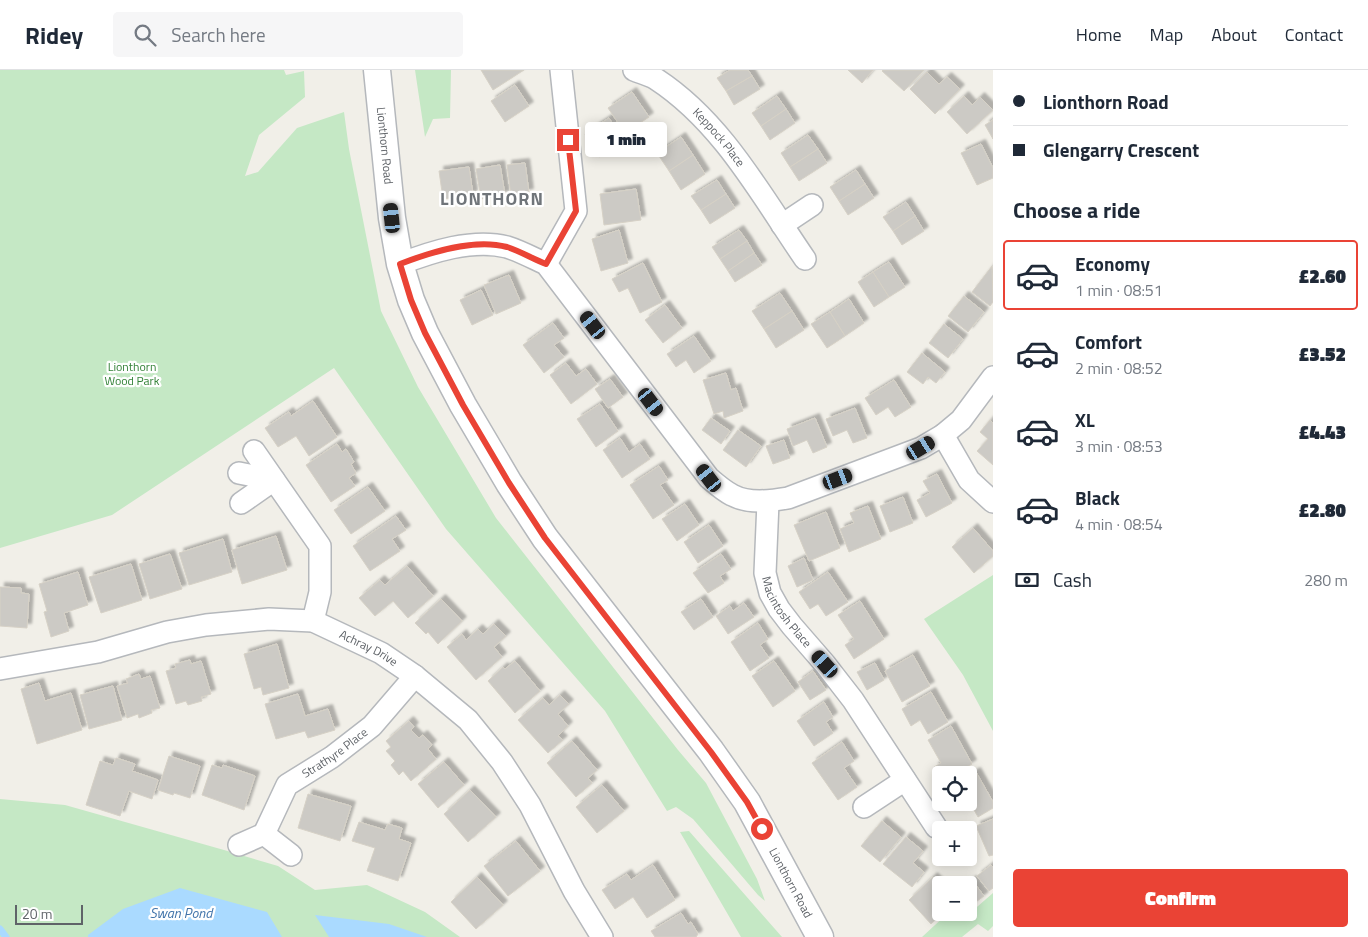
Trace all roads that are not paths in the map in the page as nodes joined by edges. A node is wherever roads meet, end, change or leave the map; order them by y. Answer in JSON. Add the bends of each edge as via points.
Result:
{"nodes":[{"id":1,"x":377,"y":70,"type":"edge"},
{"id":2,"x":561,"y":70,"type":"edge"},
{"id":3,"x":634,"y":70,"type":"edge"},
{"id":4,"x":812,"y":204,"type":"dead end"},
{"id":5,"x":782,"y":226,"type":"junction"},
{"id":6,"x":804,"y":259,"type":"dead end"},
{"id":7,"x":400,"y":264,"type":"junction"},
{"id":8,"x":546,"y":264,"type":"junction"},
{"id":9,"x":993,"y":377,"type":"edge"},
{"id":10,"x":943,"y":435,"type":"junction"},
{"id":11,"x":254,"y":451,"type":"dead end"},
{"id":12,"x":239,"y":472,"type":"dead end"},
{"id":13,"x":274,"y":480,"type":"junction"},
{"id":14,"x":768,"y":502,"type":"junction"},
{"id":15,"x":993,"y":502,"type":"edge"},
{"id":16,"x":241,"y":503,"type":"dead end"},
{"id":17,"x":313,"y":621,"type":"junction"},
{"id":18,"x":0,"y":669,"type":"edge"},
{"id":19,"x":415,"y":676,"type":"junction"},
{"id":20,"x":905,"y":780,"type":"junction"},
{"id":21,"x":864,"y":807,"type":"dead end"},
{"id":22,"x":933,"y":821,"type":"edge"},
{"id":23,"x":264,"y":834,"type":"junction"},
{"id":24,"x":239,"y":845,"type":"dead end"},
{"id":25,"x":291,"y":855,"type":"dead end"},
{"id":26,"x":602,"y":937,"type":"edge"},
{"id":27,"x":820,"y":937,"type":"edge"}],
"edges":[{"from":1,"to":7,"type":"street","name":"Lionthorn Road","via":[[392,218]]},
{"from":2,"to":8,"type":"street","via":[[576,211]]},
{"from":3,"to":5,"type":"street","name":"Keppock Place","via":[[654,78],[683,100],[726,143]]},
{"from":4,"to":5,"type":"street"},
{"from":5,"to":6,"type":"street","name":"Keppock Place"},
{"from":7,"to":8,"type":"street","via":[[430,253],[483,245],[506,247]]},
{"from":7,"to":27,"type":"street","name":"Lionthorn Road","via":[[425,333],[509,483],[545,538],[747,802]]},
{"from":8,"to":14,"type":"street","via":[[709,478],[733,496]]},
{"from":9,"to":10,"type":"street","via":[[961,420]]},
{"from":10,"to":14,"type":"street","via":[[921,448],[788,498]]},
{"from":10,"to":15,"type":"street","via":[[969,480]]},
{"from":11,"to":13,"type":"street"},
{"from":12,"to":13,"type":"street"},
{"from":13,"to":16,"type":"street"},
{"from":13,"to":17,"type":"street","via":[[320,546],[320,592]]},
{"from":14,"to":20,"type":"street","name":"Macintosh Place","via":[[765,573],[770,593],[792,626],[853,700]]},
{"from":17,"to":18,"type":"street","name":"Achray Drive","via":[[269,619],[206,625],[167,632],[98,652]]},
{"from":17,"to":19,"type":"street","name":"Achray Drive","via":[[381,653]]},
{"from":19,"to":23,"type":"street","name":"Strathyre Place","via":[[372,726],[332,757],[287,784]]},
{"from":19,"to":26,"type":"street","name":"Achray Drive","via":[[468,720],[502,762],[530,805],[574,891]]},
{"from":20,"to":21,"type":"street"},
{"from":20,"to":22,"type":"street","name":"Macintosh Place"},
{"from":23,"to":24,"type":"street"},
{"from":23,"to":25,"type":"street"}]}
